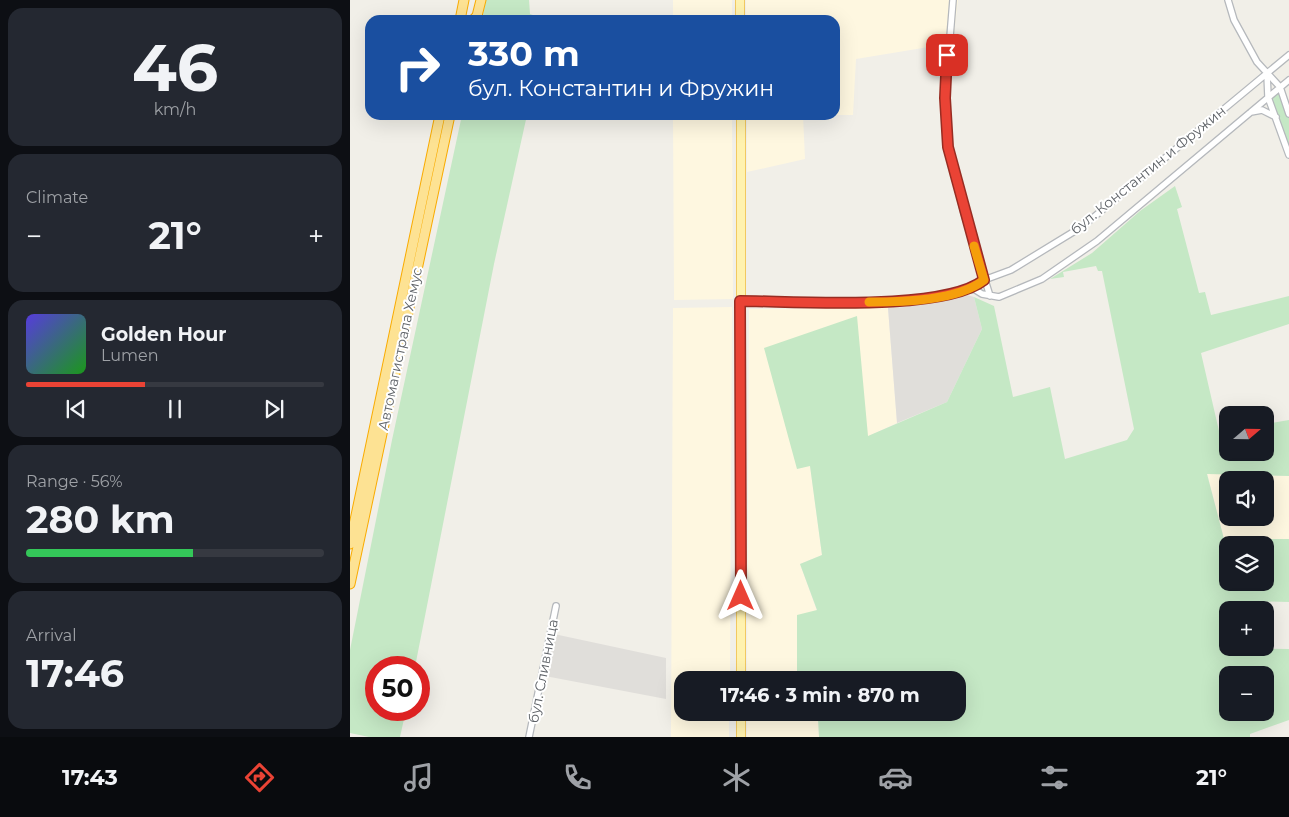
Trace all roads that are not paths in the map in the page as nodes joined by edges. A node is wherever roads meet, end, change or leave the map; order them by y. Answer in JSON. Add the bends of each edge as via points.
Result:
{"nodes":[{"id":1,"x":464,"y":0,"type":"edge"},
{"id":2,"x":475,"y":0,"type":"edge"},
{"id":3,"x":481,"y":0,"type":"edge"},
{"id":4,"x":740,"y":0,"type":"edge"},
{"id":5,"x":952,"y":0,"type":"edge"},
{"id":6,"x":1228,"y":0,"type":"edge"},
{"id":7,"x":461,"y":15,"type":"edge"},
{"id":8,"x":473,"y":15,"type":"edge"},
{"id":9,"x":478,"y":15,"type":"edge"},
{"id":10,"x":740,"y":15,"type":"edge"},
{"id":11,"x":1289,"y":55,"type":"edge"},
{"id":12,"x":1267,"y":74,"type":"junction"},
{"id":13,"x":1289,"y":80,"type":"edge"},
{"id":14,"x":1280,"y":87,"type":"junction"},
{"id":15,"x":1268,"y":97,"type":"junction"},
{"id":16,"x":1251,"y":112,"type":"junction"},
{"id":17,"x":1289,"y":114,"type":"edge"},
{"id":18,"x":1276,"y":117,"type":"junction"},
{"id":19,"x":439,"y":120,"type":"edge"},
{"id":20,"x":449,"y":120,"type":"edge"},
{"id":21,"x":741,"y":120,"type":"edge"},
{"id":22,"x":1289,"y":155,"type":"edge"},
{"id":23,"x":984,"y":280,"type":"junction"},
{"id":24,"x":974,"y":289,"type":"junction"},
{"id":25,"x":990,"y":296,"type":"junction"},
{"id":26,"x":740,"y":301,"type":"junction"},
{"id":27,"x":350,"y":544,"type":"edge"},
{"id":28,"x":350,"y":584,"type":"edge"},
{"id":29,"x":556,"y":606,"type":"dead end"},
{"id":30,"x":741,"y":671,"type":"edge"},
{"id":31,"x":741,"y":721,"type":"edge"},
{"id":32,"x":529,"y":737,"type":"edge"},
{"id":33,"x":741,"y":737,"type":"edge"}],
"edges":[{"from":1,"to":7,"type":"highway"},
{"from":2,"to":8,"type":"highway"},
{"from":3,"to":9,"type":"highway"},
{"from":4,"to":10,"type":"main road"},
{"from":5,"to":23,"type":"street","via":[[945,98],[948,147]]},
{"from":6,"to":12,"type":"street","via":[[1234,20]]},
{"from":11,"to":12,"type":"street","name":"бул. Константин и Фружин"},
{"from":12,"to":14,"type":"street"},
{"from":12,"to":15,"type":"street"},
{"from":12,"to":23,"type":"street","name":"бул. Константин и Фружин","via":[[1083,226],[1010,270]]},
{"from":13,"to":14,"type":"street","name":"бул. Константин и Фружин"},
{"from":14,"to":15,"type":"street","name":"бул. Константин и Фружин"},
{"from":14,"to":17,"type":"street"},
{"from":15,"to":16,"type":"street","name":"бул. Константин и Фружин"},
{"from":15,"to":18,"type":"street"},
{"from":16,"to":18,"type":"street","via":[[1262,110]]},
{"from":16,"to":25,"type":"street","name":"бул. Константин и Фружин","via":[[1097,241],[1042,279],[999,297]]},
{"from":18,"to":22,"type":"street"},
{"from":19,"to":27,"type":"highway","name":"Автомагистрала Хемус"},
{"from":20,"to":28,"type":"highway","name":"Автомагистрала Хемус"},
{"from":21,"to":26,"type":"main road"},
{"from":23,"to":24,"type":"street","name":"бул. Константин и Фружин"},
{"from":23,"to":25,"type":"street"},
{"from":24,"to":25,"type":"street"},
{"from":24,"to":26,"type":"street","via":[[900,302]]},
{"from":26,"to":30,"type":"main road"},
{"from":29,"to":32,"type":"street","name":"бул. Сливница"},
{"from":31,"to":33,"type":"main road"}]}
